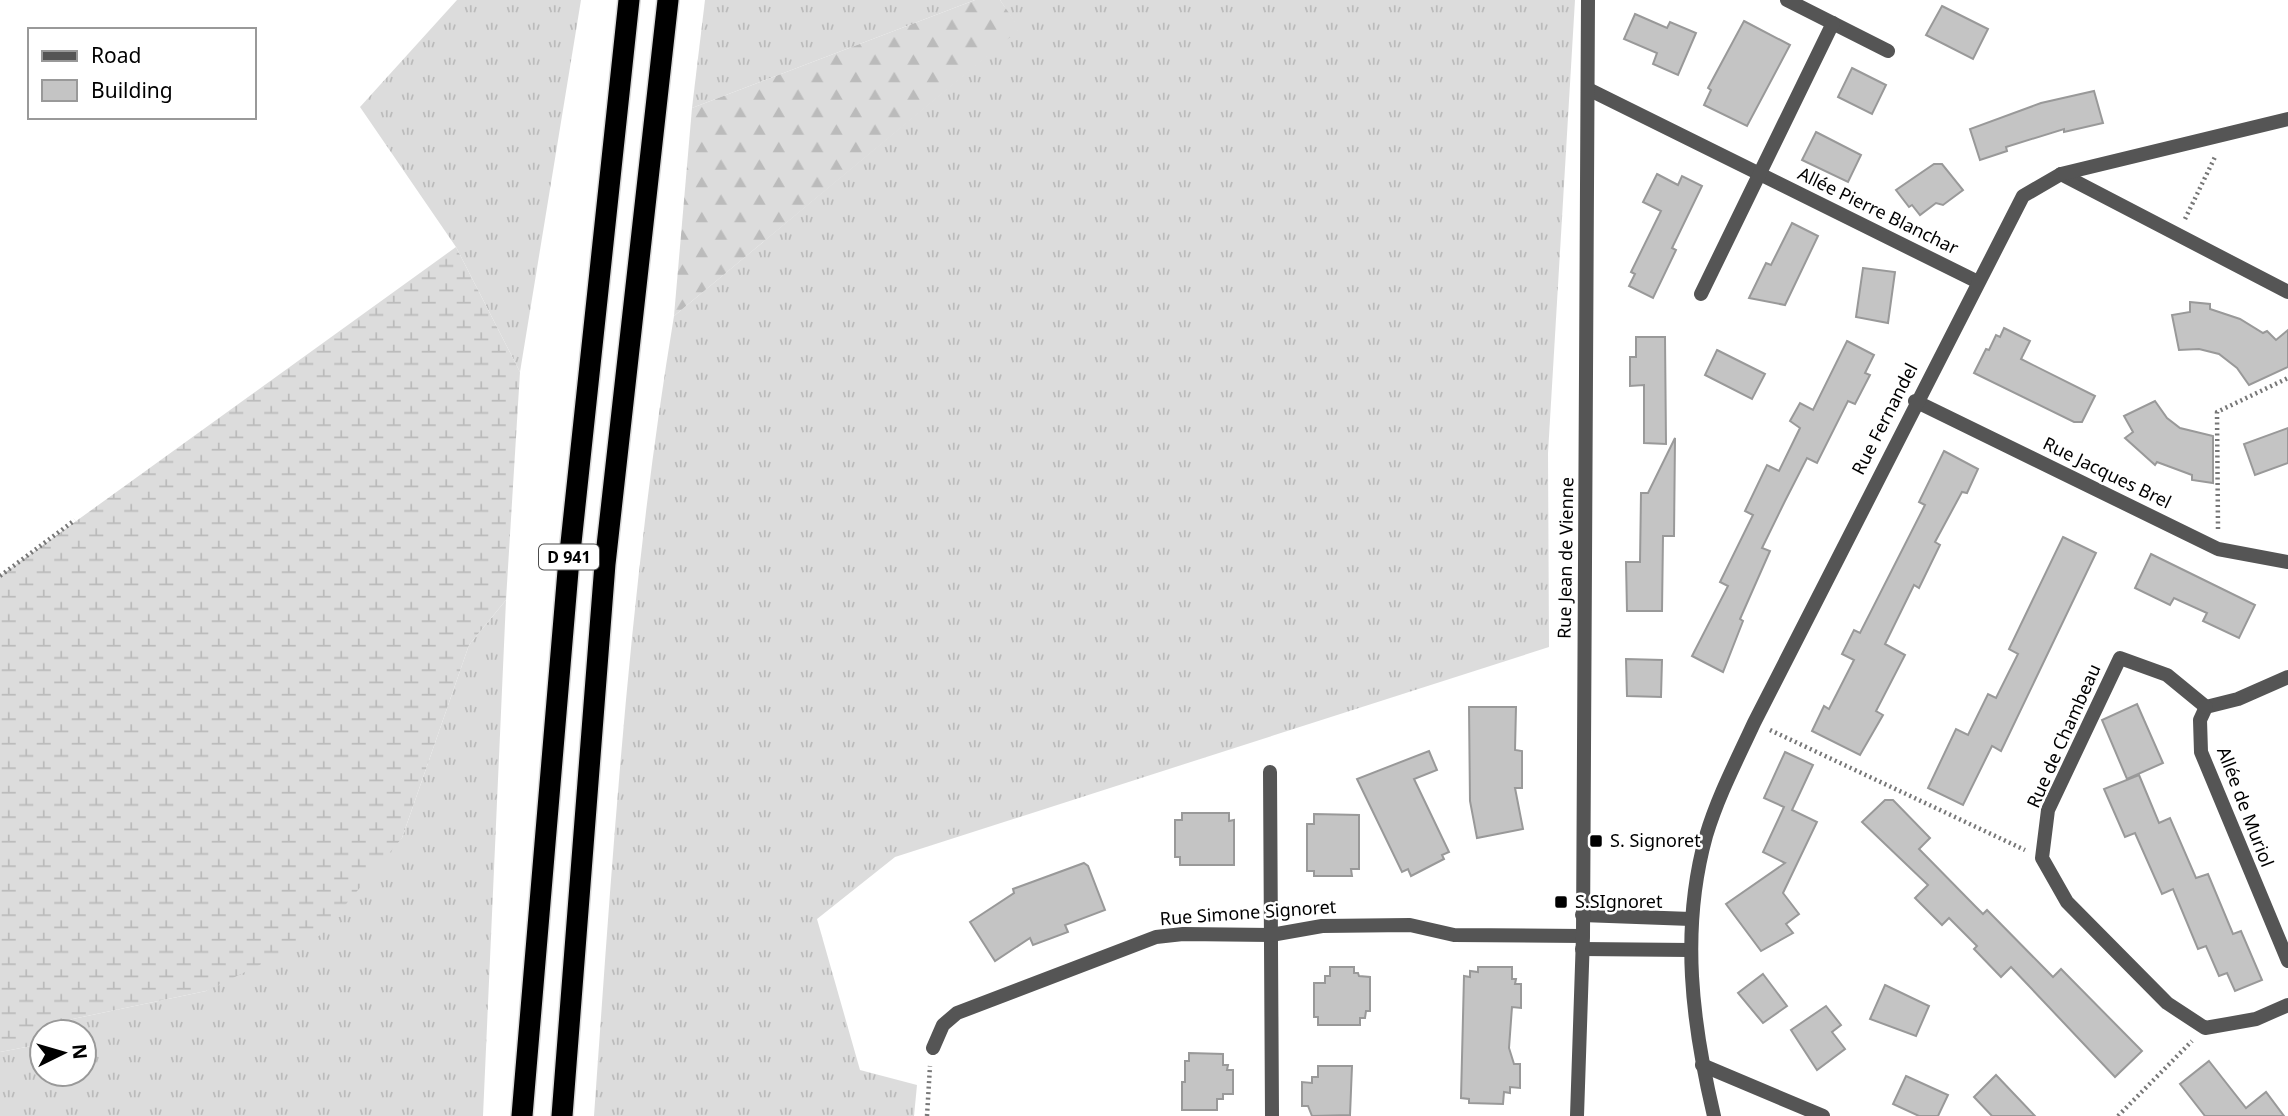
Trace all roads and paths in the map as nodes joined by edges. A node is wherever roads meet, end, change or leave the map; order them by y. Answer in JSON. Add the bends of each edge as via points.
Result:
{"nodes":[{"id":1,"x":629,"y":0,"type":"edge"},
{"id":2,"x":668,"y":0,"type":"edge"},
{"id":3,"x":1588,"y":0,"type":"edge"},
{"id":4,"x":1787,"y":0,"type":"edge"},
{"id":5,"x":1833,"y":23,"type":"junction"},
{"id":6,"x":1888,"y":51,"type":"dead end"},
{"id":7,"x":1590,"y":90,"type":"junction"},
{"id":8,"x":2288,"y":119,"type":"edge"},
{"id":9,"x":2227,"y":133,"type":"junction"},
{"id":10,"x":1760,"y":174,"type":"junction"},
{"id":11,"x":2061,"y":174,"type":"junction"},
{"id":12,"x":2177,"y":235,"type":"junction"},
{"id":13,"x":1978,"y":282,"type":"junction"},
{"id":14,"x":2288,"y":292,"type":"edge"},
{"id":15,"x":1701,"y":294,"type":"dead end"},
{"id":16,"x":2288,"y":378,"type":"edge"},
{"id":17,"x":1915,"y":401,"type":"junction"},
{"id":18,"x":75,"y":520,"type":"dead end"},
{"id":19,"x":2218,"y":549,"type":"junction"},
{"id":20,"x":2288,"y":562,"type":"edge"},
{"id":21,"x":0,"y":576,"type":"edge"},
{"id":22,"x":2288,"y":677,"type":"edge"},
{"id":23,"x":2206,"y":707,"type":"junction"},
{"id":24,"x":1754,"y":723,"type":"junction"},
{"id":25,"x":1270,"y":772,"type":"dead end"},
{"id":26,"x":2042,"y":858,"type":"junction"},
{"id":27,"x":1582,"y":915,"type":"junction"},
{"id":28,"x":1691,"y":919,"type":"junction"},
{"id":29,"x":1271,"y":934,"type":"junction"},
{"id":30,"x":1582,"y":943,"type":"junction"},
{"id":31,"x":1690,"y":950,"type":"junction"},
{"id":32,"x":2288,"y":961,"type":"edge"},
{"id":33,"x":2288,"y":1005,"type":"edge"},
{"id":34,"x":2205,"y":1028,"type":"junction"},
{"id":35,"x":933,"y":1048,"type":"joint"},
{"id":36,"x":1702,"y":1065,"type":"junction"},
{"id":37,"x":522,"y":1116,"type":"edge"},
{"id":38,"x":562,"y":1116,"type":"edge"},
{"id":39,"x":927,"y":1116,"type":"edge"},
{"id":40,"x":1272,"y":1116,"type":"edge"},
{"id":41,"x":1577,"y":1116,"type":"edge"},
{"id":42,"x":1714,"y":1116,"type":"edge"},
{"id":43,"x":1823,"y":1116,"type":"edge"},
{"id":44,"x":2118,"y":1116,"type":"edge"}],
"edges":[{"from":1,"to":37,"type":"highway","number":"D 941","via":[[568,571]]},
{"from":2,"to":38,"type":"highway","number":"D 941","via":[[605,564]]},
{"from":3,"to":7,"type":"street","name":"Rue Jean de Vienne"},
{"from":4,"to":5,"type":"street"},
{"from":5,"to":6,"type":"street"},
{"from":5,"to":10,"type":"street"},
{"from":7,"to":10,"type":"street","name":"Allée Pierre Blanchar"},
{"from":7,"to":27,"type":"street","name":"Rue Jean de Vienne"},
{"from":8,"to":9,"type":"street","name":"Rue Fernandel"},
{"from":9,"to":11,"type":"street","name":"Rue Fernandel"},
{"from":9,"to":12,"type":"path"},
{"from":10,"to":13,"type":"street","name":"Allée Pierre Blanchar"},
{"from":10,"to":15,"type":"street"},
{"from":11,"to":12,"type":"street"},
{"from":11,"to":13,"type":"street","name":"Rue Fernandel","via":[[2023,195]]},
{"from":12,"to":14,"type":"street"},
{"from":13,"to":17,"type":"street","name":"Rue Fernandel"},
{"from":16,"to":19,"type":"path","via":[[2217,412]]},
{"from":17,"to":19,"type":"street","name":"Rue Jacques Brel"},
{"from":17,"to":24,"type":"street","name":"Rue Fernandel"},
{"from":18,"to":21,"type":"path"},
{"from":19,"to":20,"type":"street","name":"Rue Jacques Brel"},
{"from":22,"to":23,"type":"street"},
{"from":23,"to":26,"type":"street","name":"Rue de Chambeau","via":[[2167,675],[2120,658],[2048,810]]},
{"from":23,"to":32,"type":"street","name":"Allée de Muriol","via":[[2200,720],[2201,752]]},
{"from":24,"to":26,"type":"path"},
{"from":24,"to":28,"type":"street","name":"Rue Fernandel","via":[[1706,835]]},
{"from":25,"to":29,"type":"street"},
{"from":26,"to":34,"type":"street","via":[[2067,902],[2167,1003]]},
{"from":27,"to":28,"type":"street"},
{"from":27,"to":30,"type":"street","name":"Rue Jean de Vienne"},
{"from":28,"to":31,"type":"street","name":"Rue Fernandel"},
{"from":29,"to":30,"type":"street","name":"Rue Simone Signoret","via":[[1322,926],[1410,925],[1454,935]]},
{"from":29,"to":35,"type":"street","name":"Rue Simone Signoret","via":[[1156,937],[957,1013],[943,1025]]},
{"from":29,"to":40,"type":"street"},
{"from":30,"to":31,"type":"street"},
{"from":30,"to":41,"type":"street","name":"Rue Jean de Vienne"},
{"from":31,"to":36,"type":"street","name":"Rue Fernandel"},
{"from":33,"to":34,"type":"street","via":[[2256,1019]]},
{"from":34,"to":44,"type":"path"},
{"from":35,"to":39,"type":"path"},
{"from":36,"to":42,"type":"street","name":"Rue Fernandel"},
{"from":36,"to":43,"type":"street"}]}
